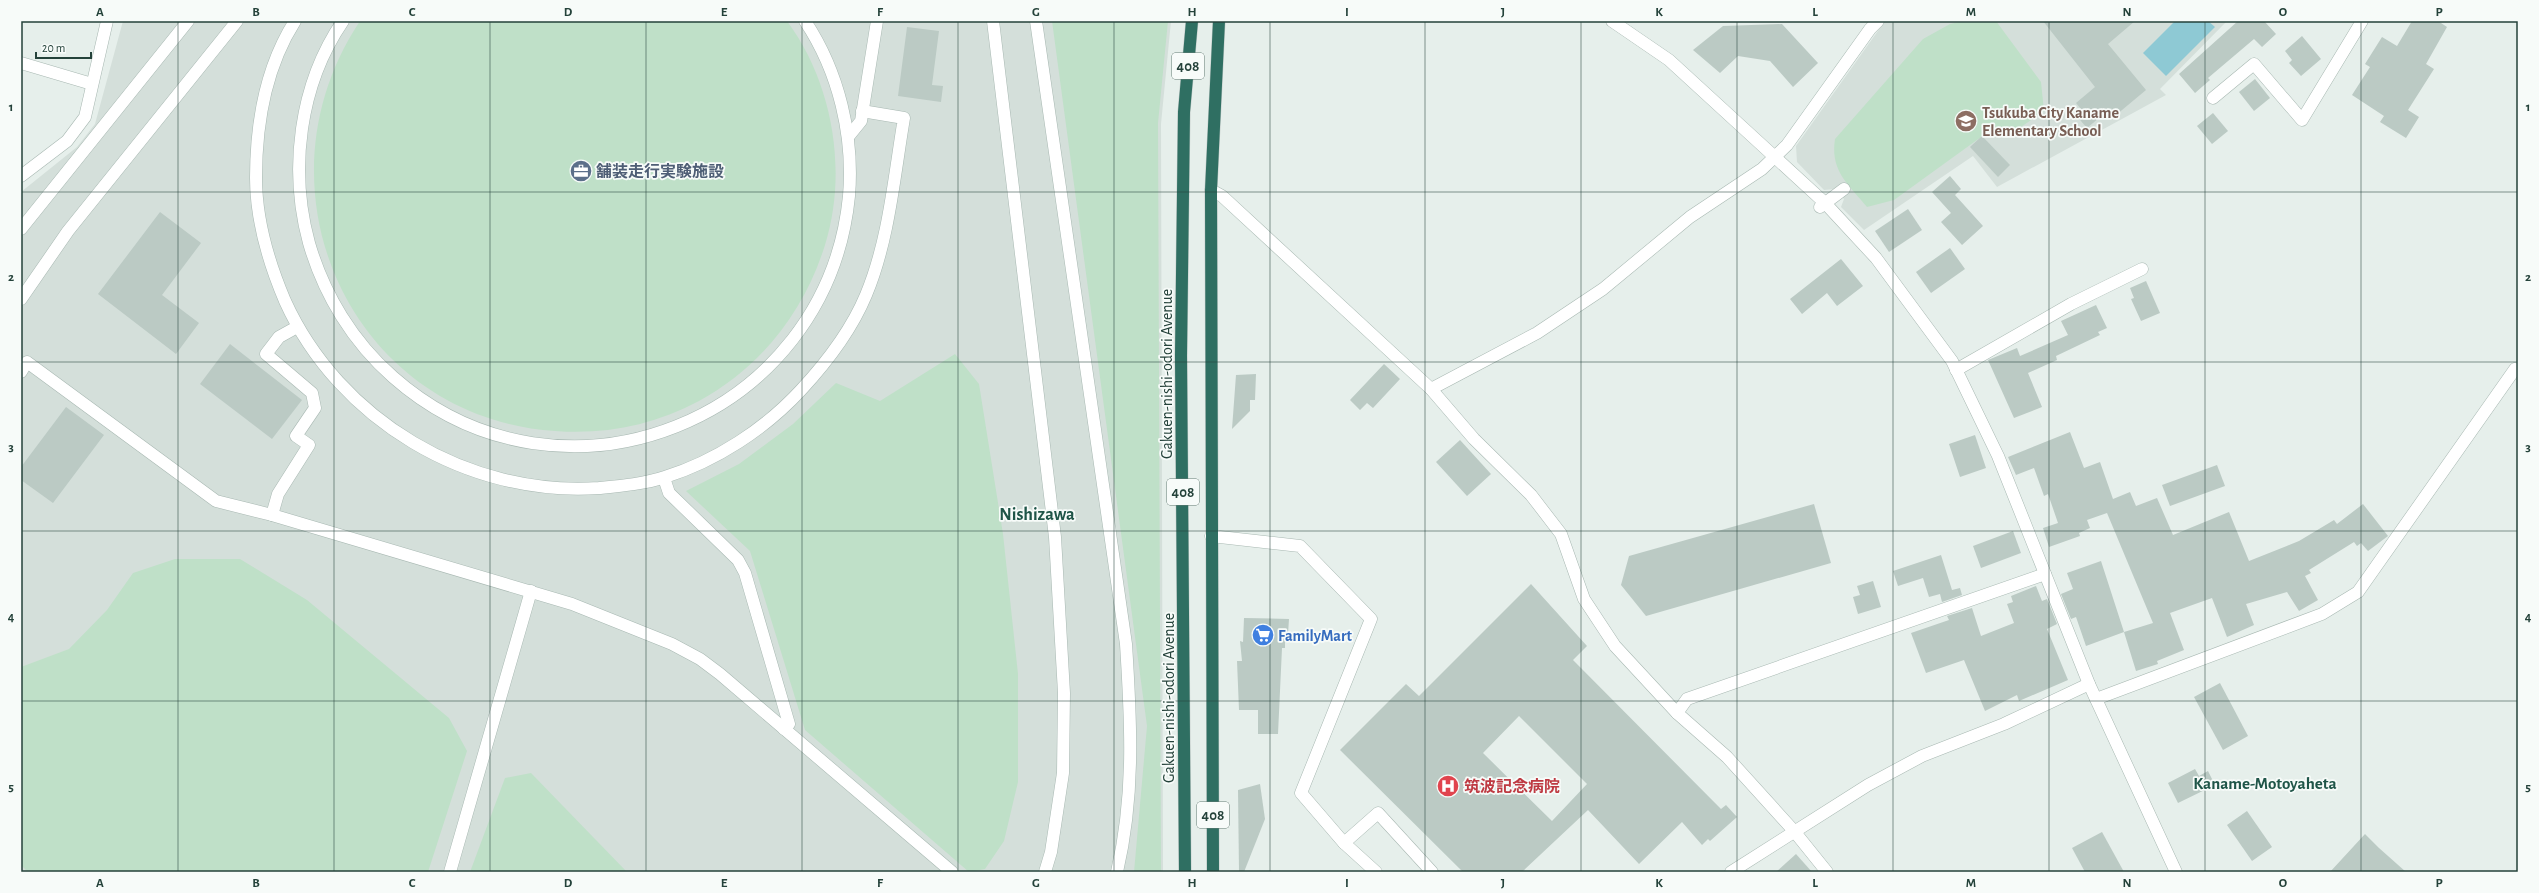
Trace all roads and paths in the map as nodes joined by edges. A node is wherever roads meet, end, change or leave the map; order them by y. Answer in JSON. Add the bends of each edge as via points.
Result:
{"nodes":[{"id":1,"x":107,"y":21,"type":"edge"},
{"id":2,"x":188,"y":21,"type":"edge"},
{"id":3,"x":237,"y":21,"type":"edge"},
{"id":4,"x":295,"y":21,"type":"edge"},
{"id":5,"x":343,"y":21,"type":"edge"},
{"id":6,"x":806,"y":21,"type":"edge"},
{"id":7,"x":877,"y":21,"type":"edge"},
{"id":8,"x":993,"y":21,"type":"edge"},
{"id":9,"x":1036,"y":21,"type":"edge"},
{"id":10,"x":1192,"y":21,"type":"edge"},
{"id":11,"x":1219,"y":21,"type":"edge"},
{"id":12,"x":1612,"y":21,"type":"edge"},
{"id":13,"x":1878,"y":21,"type":"edge"},
{"id":14,"x":2362,"y":21,"type":"edge"},
{"id":15,"x":21,"y":63,"type":"edge"},
{"id":16,"x":92,"y":84,"type":"junction"},
{"id":17,"x":2213,"y":98,"type":"dead end"},
{"id":18,"x":862,"y":110,"type":"junction"},
{"id":19,"x":848,"y":137,"type":"junction"},
{"id":20,"x":1776,"y":157,"type":"junction"},
{"id":21,"x":21,"y":176,"type":"edge"},
{"id":22,"x":1844,"y":188,"type":"dead end"},
{"id":23,"x":1211,"y":190,"type":"junction"},
{"id":24,"x":1822,"y":205,"type":"junction"},
{"id":25,"x":21,"y":229,"type":"edge"},
{"id":26,"x":2142,"y":269,"type":"dead end"},
{"id":27,"x":21,"y":299,"type":"edge"},
{"id":28,"x":297,"y":327,"type":"junction"},
{"id":29,"x":2515,"y":369,"type":"dead end"},
{"id":30,"x":1956,"y":370,"type":"junction"},
{"id":31,"x":21,"y":372,"type":"edge"},
{"id":32,"x":1431,"y":389,"type":"junction"},
{"id":33,"x":664,"y":478,"type":"junction"},
{"id":34,"x":272,"y":515,"type":"junction"},
{"id":35,"x":1212,"y":536,"type":"junction"},
{"id":36,"x":2045,"y":574,"type":"junction"},
{"id":37,"x":531,"y":591,"type":"junction"},
{"id":38,"x":2089,"y":684,"type":"junction"},
{"id":39,"x":2096,"y":698,"type":"junction"},
{"id":40,"x":1677,"y":713,"type":"junction"},
{"id":41,"x":784,"y":729,"type":"junction"},
{"id":42,"x":1794,"y":831,"type":"junction"},
{"id":43,"x":1344,"y":843,"type":"junction"},
{"id":44,"x":450,"y":872,"type":"edge"},
{"id":45,"x":952,"y":872,"type":"edge"},
{"id":46,"x":1045,"y":872,"type":"edge"},
{"id":47,"x":1117,"y":872,"type":"edge"},
{"id":48,"x":1185,"y":872,"type":"edge"},
{"id":49,"x":1213,"y":872,"type":"edge"},
{"id":50,"x":1376,"y":872,"type":"edge"},
{"id":51,"x":1432,"y":872,"type":"edge"},
{"id":52,"x":1730,"y":872,"type":"edge"},
{"id":53,"x":1827,"y":872,"type":"edge"},
{"id":54,"x":2176,"y":872,"type":"edge"}],
"edges":[{"from":1,"to":16,"type":"street"},
{"from":2,"to":25,"type":"street"},
{"from":3,"to":27,"type":"street","via":[[68,231]]},
{"from":4,"to":28,"type":"street","via":[[275,62],[262,102],[256,146],[256,186],[264,243]]},
{"from":5,"to":19,"type":"street","via":[[319,66],[306,104],[300,144],[299,184],[304,224],[315,263],[331,300],[353,334],[379,365],[409,391],[456,418],[480,430],[519,441],[559,446],[599,446],[652,436],[714,410],[747,387],[776,360],[808,317],[822,294],[837,257],[847,218],[850,184]]},
{"from":6,"to":19,"type":"street","via":[[827,60],[840,98]]},
{"from":7,"to":18,"type":"street"},
{"from":8,"to":46,"type":"street","via":[[1055,537],[1064,693],[1063,773],[1051,852]]},
{"from":9,"to":47,"type":"street","via":[[1126,644],[1132,739],[1129,797]]},
{"from":10,"to":48,"type":"highway","name":"Gakuen-nishi-odori Avenue","number":"408","via":[[1184,112],[1181,348]]},
{"from":11,"to":23,"type":"highway","number":"408"},
{"from":12,"to":20,"type":"street","via":[[1669,60]]},
{"from":13,"to":20,"type":"street"},
{"from":14,"to":17,"type":"street","via":[[2302,120],[2254,64]]},
{"from":15,"to":16,"type":"street"},
{"from":16,"to":21,"type":"street","via":[[86,116],[78,128],[67,141]]},
{"from":18,"to":19,"type":"street","via":[[861,121]]},
{"from":18,"to":33,"type":"street","via":[[904,118],[880,257],[865,297],[844,337],[815,375],[784,408],[746,438]]},
{"from":20,"to":24,"type":"street"},
{"from":20,"to":32,"type":"street","via":[[1690,217],[1596,293],[1537,333]]},
{"from":22,"to":24,"type":"street"},
{"from":23,"to":32,"type":"street","via":[[1222,196]]},
{"from":23,"to":35,"type":"highway","number":"408"},
{"from":24,"to":30,"type":"street","via":[[1876,258]]},
{"from":26,"to":30,"type":"street","via":[[2071,304]]},
{"from":28,"to":33,"type":"street","via":[[324,368],[359,404],[396,433],[442,458],[483,474],[528,485],[573,489],[617,486]]},
{"from":28,"to":34,"type":"street","via":[[279,337],[266,354],[312,393],[315,408],[296,436],[309,445],[278,494]]},
{"from":29,"to":39,"type":"street","via":[[2358,592],[2322,614]]},
{"from":30,"to":36,"type":"street","via":[[1998,456]]},
{"from":31,"to":34,"type":"street","via":[[27,362],[216,501]]},
{"from":32,"to":40,"type":"street","via":[[1474,439],[1531,495],[1561,534],[1584,599],[1606,633]]},
{"from":33,"to":41,"type":"street","via":[[669,492],[738,560],[745,573],[789,724]]},
{"from":34,"to":37,"type":"street"},
{"from":35,"to":43,"type":"street","via":[[1300,546],[1371,619],[1301,793]]},
{"from":35,"to":49,"type":"highway","number":"408"},
{"from":36,"to":38,"type":"street"},
{"from":36,"to":40,"type":"street","via":[[1687,699]]},
{"from":37,"to":41,"type":"street","via":[[579,606],[672,644],[700,659]]},
{"from":37,"to":44,"type":"street"},
{"from":38,"to":39,"type":"street"},
{"from":38,"to":42,"type":"street","via":[[2004,724],[1922,756],[1868,785]]},
{"from":39,"to":54,"type":"street"},
{"from":40,"to":42,"type":"street","via":[[1727,757]]},
{"from":41,"to":45,"type":"street"},
{"from":42,"to":52,"type":"street"},
{"from":42,"to":53,"type":"street"},
{"from":43,"to":50,"type":"street"},
{"from":43,"to":51,"type":"street","via":[[1378,813]]}]}
